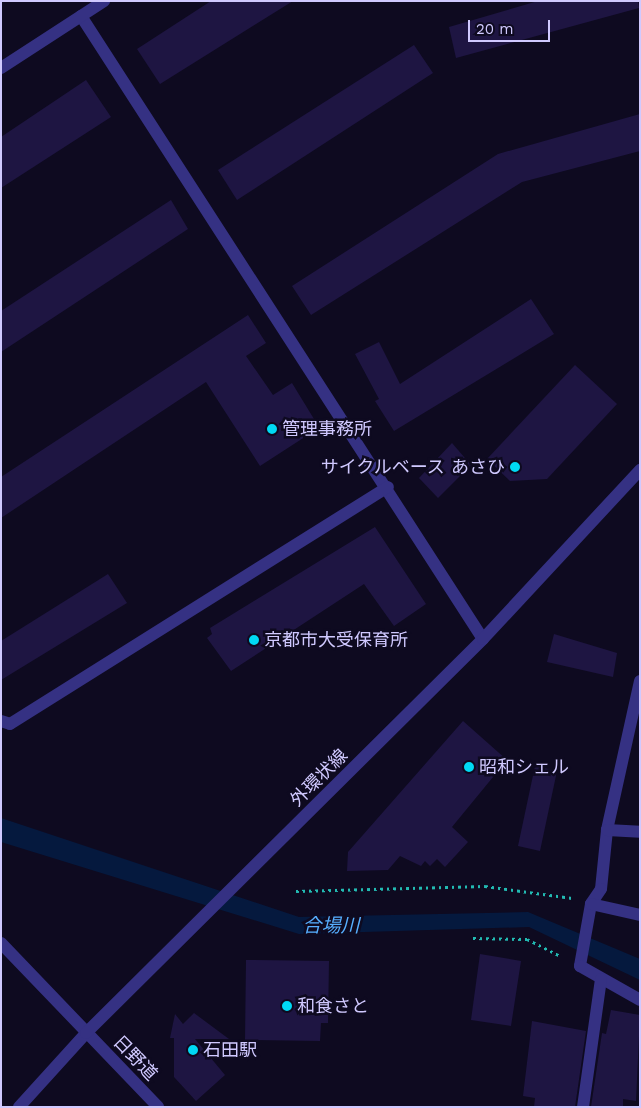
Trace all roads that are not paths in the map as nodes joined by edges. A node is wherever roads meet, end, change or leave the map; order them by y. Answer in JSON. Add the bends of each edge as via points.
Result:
{"nodes":[{"id":1,"x":104,"y":1,"type":"edge"},
{"id":2,"x":81,"y":16,"type":"junction"},
{"id":3,"x":1,"y":68,"type":"edge"},
{"id":4,"x":640,"y":470,"type":"edge"},
{"id":5,"x":388,"y":487,"type":"junction"},
{"id":6,"x":484,"y":638,"type":"junction"},
{"id":7,"x":640,"y":681,"type":"edge"},
{"id":8,"x":1,"y":721,"type":"edge"},
{"id":9,"x":635,"y":726,"type":"edge"},
{"id":10,"x":607,"y":830,"type":"junction"},
{"id":11,"x":640,"y":832,"type":"edge"},
{"id":12,"x":590,"y":910,"type":"junction"},
{"id":13,"x":640,"y":915,"type":"edge"},
{"id":14,"x":1,"y":943,"type":"edge"},
{"id":15,"x":601,"y":979,"type":"junction"},
{"id":16,"x":640,"y":1000,"type":"edge"},
{"id":17,"x":86,"y":1033,"type":"junction"},
{"id":18,"x":19,"y":1107,"type":"edge"},
{"id":19,"x":158,"y":1107,"type":"edge"},
{"id":20,"x":583,"y":1107,"type":"edge"}],
"edges":[{"from":1,"to":2,"type":"street"},
{"from":2,"to":3,"type":"street"},
{"from":2,"to":5,"type":"street"},
{"from":4,"to":6,"type":"street","name":"外環状線"},
{"from":5,"to":6,"type":"street"},
{"from":5,"to":8,"type":"street","via":[[10,724]]},
{"from":6,"to":17,"type":"street","name":"外環状線"},
{"from":7,"to":9,"type":"street"},
{"from":9,"to":10,"type":"street"},
{"from":10,"to":11,"type":"street"},
{"from":10,"to":12,"type":"street","via":[[601,889]]},
{"from":12,"to":13,"type":"street"},
{"from":12,"to":15,"type":"street","via":[[581,961]]},
{"from":14,"to":17,"type":"street","name":"日野道"},
{"from":15,"to":16,"type":"street"},
{"from":15,"to":20,"type":"street"},
{"from":17,"to":18,"type":"street","name":"外環状線"},
{"from":17,"to":19,"type":"street","name":"日野道"}]}
